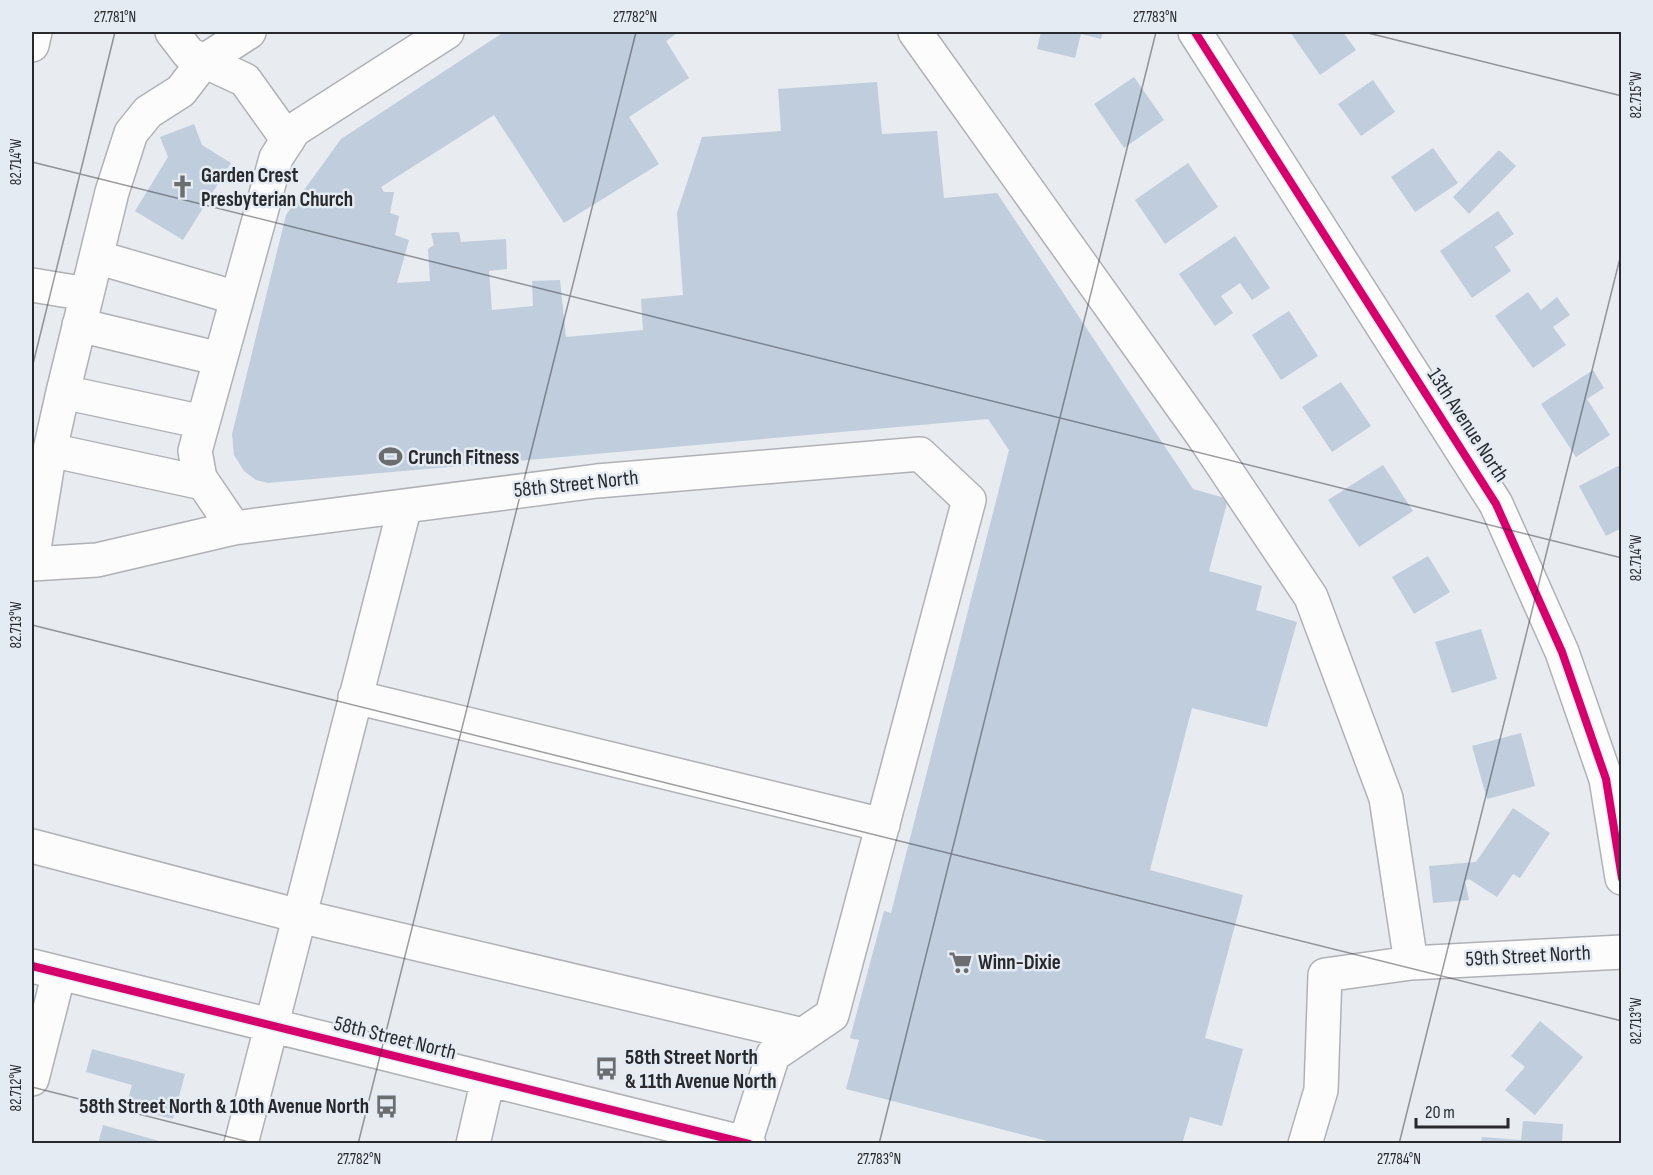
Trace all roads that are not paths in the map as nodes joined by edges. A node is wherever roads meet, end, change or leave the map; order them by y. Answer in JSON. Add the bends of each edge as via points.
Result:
{"nodes":[{"id":1,"x":35,"y":32,"type":"edge"},
{"id":2,"x":172,"y":32,"type":"edge"},
{"id":3,"x":249,"y":32,"type":"edge"},
{"id":4,"x":447,"y":32,"type":"edge"},
{"id":5,"x":915,"y":32,"type":"edge"},
{"id":6,"x":1195,"y":32,"type":"edge"},
{"id":7,"x":32,"y":45,"type":"edge"},
{"id":8,"x":204,"y":61,"type":"junction"},
{"id":9,"x":288,"y":140,"type":"junction"},
{"id":10,"x":96,"y":257,"type":"junction"},
{"id":11,"x":32,"y":285,"type":"edge"},
{"id":12,"x":87,"y":294,"type":"junction"},
{"id":13,"x":237,"y":298,"type":"junction"},
{"id":14,"x":79,"y":326,"type":"junction"},
{"id":15,"x":220,"y":359,"type":"junction"},
{"id":16,"x":63,"y":392,"type":"junction"},
{"id":17,"x":203,"y":422,"type":"junction"},
{"id":18,"x":50,"y":450,"type":"junction"},
{"id":19,"x":203,"y":483,"type":"junction"},
{"id":20,"x":405,"y":506,"type":"junction"},
{"id":21,"x":234,"y":528,"type":"junction"},
{"id":22,"x":32,"y":563,"type":"edge"},
{"id":23,"x":355,"y":697,"type":"junction"},
{"id":24,"x":883,"y":825,"type":"junction"},
{"id":25,"x":32,"y":846,"type":"edge"},
{"id":26,"x":1622,"y":878,"type":"edge"},
{"id":27,"x":298,"y":916,"type":"junction"},
{"id":28,"x":1622,"y":952,"type":"edge"},
{"id":29,"x":1422,"y":962,"type":"junction"},
{"id":30,"x":45,"y":969,"type":"edge"},
{"id":31,"x":270,"y":1026,"type":"junction"},
{"id":32,"x":803,"y":1035,"type":"junction"},
{"id":33,"x":32,"y":1079,"type":"edge"},
{"id":34,"x":488,"y":1079,"type":"junction"},
{"id":35,"x":731,"y":1141,"type":"edge"},
{"id":36,"x":241,"y":1143,"type":"edge"},
{"id":37,"x":473,"y":1143,"type":"edge"},
{"id":38,"x":1305,"y":1143,"type":"edge"}],
"edges":[{"from":1,"to":7,"type":"street"},
{"from":2,"to":8,"type":"street","via":[[189,54]]},
{"from":3,"to":8,"type":"street"},
{"from":4,"to":9,"type":"street","via":[[294,130]]},
{"from":5,"to":29,"type":"street","via":[[1196,426],[1311,597],[1386,798]]},
{"from":6,"to":26,"type":"street","name":"13th Avenue North","via":[[1496,504],[1563,652],[1606,779]]},
{"from":8,"to":9,"type":"street","via":[[245,80]]},
{"from":8,"to":10,"type":"street","via":[[181,91],[148,112],[131,133]]},
{"from":9,"to":13,"type":"street","via":[[276,158]]},
{"from":10,"to":12,"type":"street"},
{"from":10,"to":13,"type":"street"},
{"from":11,"to":12,"type":"street"},
{"from":12,"to":14,"type":"street"},
{"from":13,"to":15,"type":"street"},
{"from":14,"to":15,"type":"street"},
{"from":14,"to":16,"type":"street"},
{"from":15,"to":17,"type":"street"},
{"from":16,"to":17,"type":"street"},
{"from":16,"to":18,"type":"street"},
{"from":17,"to":19,"type":"street","via":[[195,451]]},
{"from":18,"to":19,"type":"street"},
{"from":18,"to":22,"type":"street"},
{"from":19,"to":21,"type":"street"},
{"from":20,"to":21,"type":"street","name":"58th Street North"},
{"from":20,"to":23,"type":"street"},
{"from":20,"to":24,"type":"street","name":"58th Street North","via":[[597,480],[921,454],[969,500]]},
{"from":21,"to":22,"type":"street","name":"58th Street North","via":[[98,560]]},
{"from":23,"to":24,"type":"street"},
{"from":23,"to":27,"type":"street"},
{"from":24,"to":32,"type":"street","via":[[832,1015]]},
{"from":25,"to":27,"type":"street"},
{"from":27,"to":31,"type":"street"},
{"from":27,"to":32,"type":"street"},
{"from":28,"to":29,"type":"street","name":"59th Street North"},
{"from":29,"to":38,"type":"street","name":"59th Street North","via":[[1325,975],[1321,1090]]},
{"from":30,"to":31,"type":"street","name":"58th Street North"},
{"from":30,"to":33,"type":"street"},
{"from":31,"to":34,"type":"street","name":"58th Street North"},
{"from":31,"to":36,"type":"street"},
{"from":32,"to":35,"type":"street","via":[[773,1055]]},
{"from":34,"to":35,"type":"street","name":"58th Street North"},
{"from":34,"to":37,"type":"street"}]}
